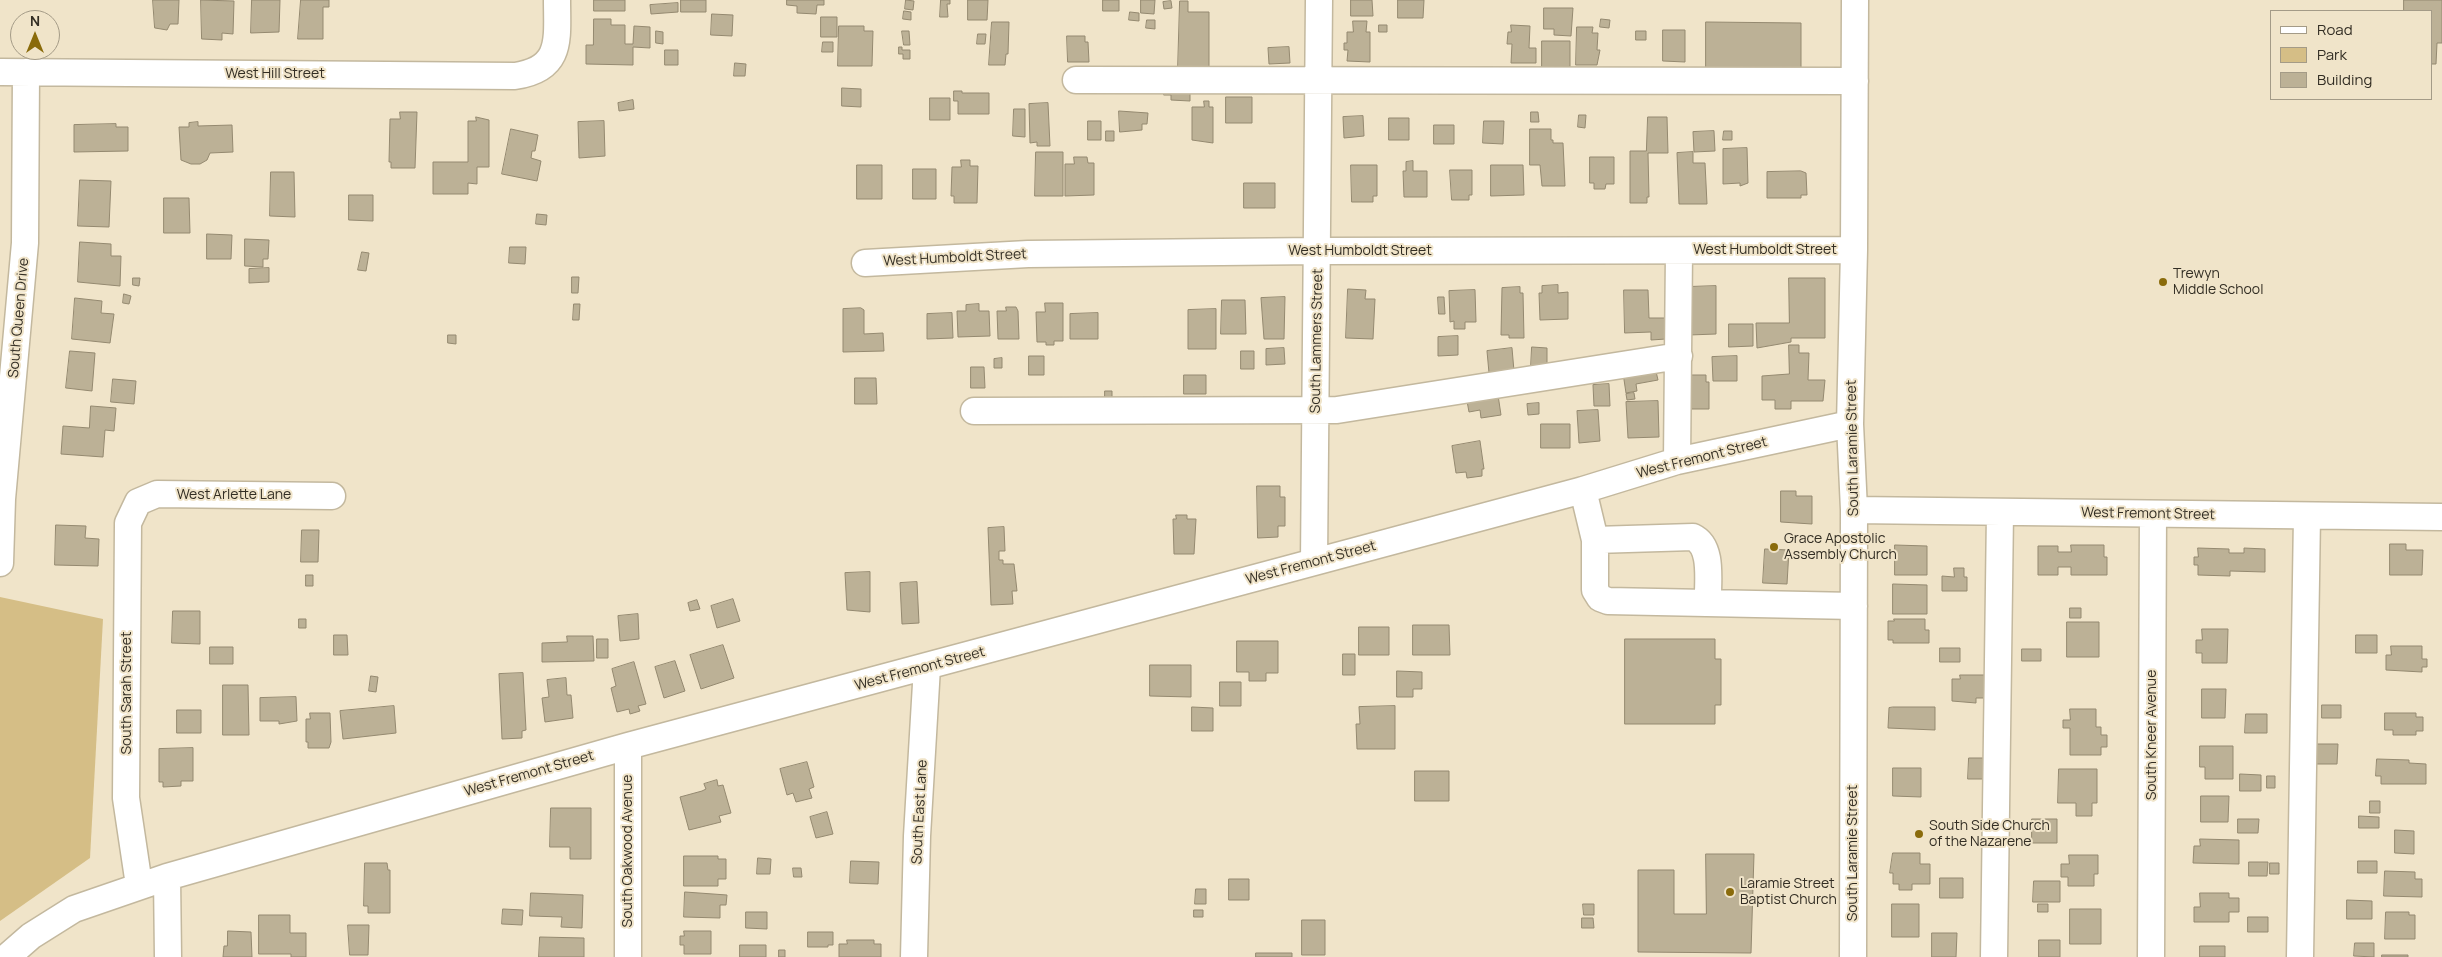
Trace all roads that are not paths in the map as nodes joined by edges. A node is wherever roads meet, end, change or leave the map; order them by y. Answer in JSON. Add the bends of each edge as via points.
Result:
{"nodes":[{"id":1,"x":558,"y":0,"type":"edge"},
{"id":2,"x":1319,"y":0,"type":"edge"},
{"id":3,"x":1855,"y":0,"type":"edge"},
{"id":4,"x":0,"y":72,"type":"edge"},
{"id":5,"x":26,"y":72,"type":"junction"},
{"id":6,"x":1076,"y":80,"type":"dead end"},
{"id":7,"x":1318,"y":80,"type":"junction"},
{"id":8,"x":1855,"y":80,"type":"junction"},
{"id":9,"x":1854,"y":250,"type":"junction"},
{"id":10,"x":1318,"y":251,"type":"junction"},
{"id":11,"x":1679,"y":251,"type":"junction"},
{"id":12,"x":865,"y":263,"type":"dead end"},
{"id":13,"x":1679,"y":356,"type":"junction"},
{"id":14,"x":1316,"y":410,"type":"junction"},
{"id":15,"x":974,"y":411,"type":"dead end"},
{"id":16,"x":1850,"y":424,"type":"junction"},
{"id":17,"x":1677,"y":461,"type":"junction"},
{"id":18,"x":1583,"y":490,"type":"junction"},
{"id":19,"x":332,"y":496,"type":"dead end"},
{"id":20,"x":138,"y":502,"type":"joint"},
{"id":21,"x":1854,"y":510,"type":"junction"},
{"id":22,"x":2000,"y":512,"type":"junction"},
{"id":23,"x":2152,"y":514,"type":"junction"},
{"id":24,"x":2307,"y":516,"type":"junction"},
{"id":25,"x":2442,"y":517,"type":"edge"},
{"id":26,"x":1595,"y":540,"type":"junction"},
{"id":27,"x":1314,"y":562,"type":"junction"},
{"id":28,"x":0,"y":563,"type":"edge"},
{"id":29,"x":1708,"y":603,"type":"junction"},
{"id":30,"x":1854,"y":606,"type":"junction"},
{"id":31,"x":927,"y":667,"type":"junction"},
{"id":32,"x":628,"y":746,"type":"junction"},
{"id":33,"x":167,"y":877,"type":"junction"},
{"id":34,"x":139,"y":885,"type":"junction"},
{"id":35,"x":7,"y":957,"type":"edge"},
{"id":36,"x":168,"y":957,"type":"edge"},
{"id":37,"x":628,"y":957,"type":"edge"},
{"id":38,"x":914,"y":957,"type":"edge"},
{"id":39,"x":1853,"y":957,"type":"edge"},
{"id":40,"x":1994,"y":957,"type":"edge"},
{"id":41,"x":2151,"y":957,"type":"edge"},
{"id":42,"x":2300,"y":957,"type":"edge"}],
"edges":[{"from":1,"to":5,"type":"street","name":"West Hill Street","via":[[556,46],[547,65],[515,76]]},
{"from":2,"to":7,"type":"street","name":"South Lammers Street"},
{"from":3,"to":8,"type":"street","name":"South Laramie Street"},
{"from":4,"to":5,"type":"street","name":"West Hill Street"},
{"from":5,"to":28,"type":"street","name":"South Queen Drive","via":[[25,243],[2,499]]},
{"from":6,"to":7,"type":"street"},
{"from":7,"to":8,"type":"street"},
{"from":7,"to":10,"type":"street","name":"South Lammers Street"},
{"from":8,"to":9,"type":"street","name":"South Laramie Street"},
{"from":9,"to":11,"type":"street","name":"West Humboldt Street"},
{"from":9,"to":16,"type":"street","name":"South Laramie Street"},
{"from":10,"to":11,"type":"street","name":"West Humboldt Street"},
{"from":10,"to":12,"type":"street","name":"West Humboldt Street","via":[[989,255]]},
{"from":10,"to":14,"type":"street","name":"South Lammers Street"},
{"from":11,"to":13,"type":"street"},
{"from":13,"to":14,"type":"street","via":[[1337,410]]},
{"from":13,"to":17,"type":"street"},
{"from":14,"to":15,"type":"street"},
{"from":14,"to":27,"type":"street","name":"South Lammers Street"},
{"from":16,"to":17,"type":"street","name":"West Fremont Street"},
{"from":16,"to":21,"type":"street","name":"South Laramie Street"},
{"from":17,"to":18,"type":"street","name":"West Fremont Street"},
{"from":18,"to":26,"type":"street"},
{"from":18,"to":27,"type":"street","name":"West Fremont Street"},
{"from":19,"to":20,"type":"street","name":"West Arlette Lane","via":[[157,494]]},
{"from":20,"to":34,"type":"street","name":"South Sarah Street","via":[[128,523],[126,798]]},
{"from":21,"to":22,"type":"street","name":"West Fremont Street"},
{"from":21,"to":30,"type":"street","name":"South Laramie Street"},
{"from":22,"to":23,"type":"street","name":"West Fremont Street"},
{"from":22,"to":40,"type":"street"},
{"from":23,"to":24,"type":"street","name":"West Fremont Street"},
{"from":23,"to":41,"type":"street","name":"South Kneer Avenue"},
{"from":24,"to":25,"type":"street","name":"West Fremont Street"},
{"from":24,"to":42,"type":"street"},
{"from":26,"to":29,"type":"street","via":[[1595,590],[1600,598],[1608,601]]},
{"from":26,"to":29,"type":"street","via":[[1693,537],[1699,540],[1706,551]]},
{"from":27,"to":31,"type":"street","name":"West Fremont Street"},
{"from":29,"to":30,"type":"street"},
{"from":30,"to":39,"type":"street","name":"South Laramie Street"},
{"from":31,"to":32,"type":"street","name":"West Fremont Street"},
{"from":31,"to":38,"type":"street","name":"South East Lane"},
{"from":32,"to":33,"type":"street","name":"West Fremont Street"},
{"from":32,"to":37,"type":"street","name":"South Oakwood Avenue"},
{"from":33,"to":34,"type":"street","name":"West Fremont Street"},
{"from":33,"to":36,"type":"street"},
{"from":34,"to":35,"type":"street","name":"West Fremont Street","via":[[74,909],[31,936]]}]}
